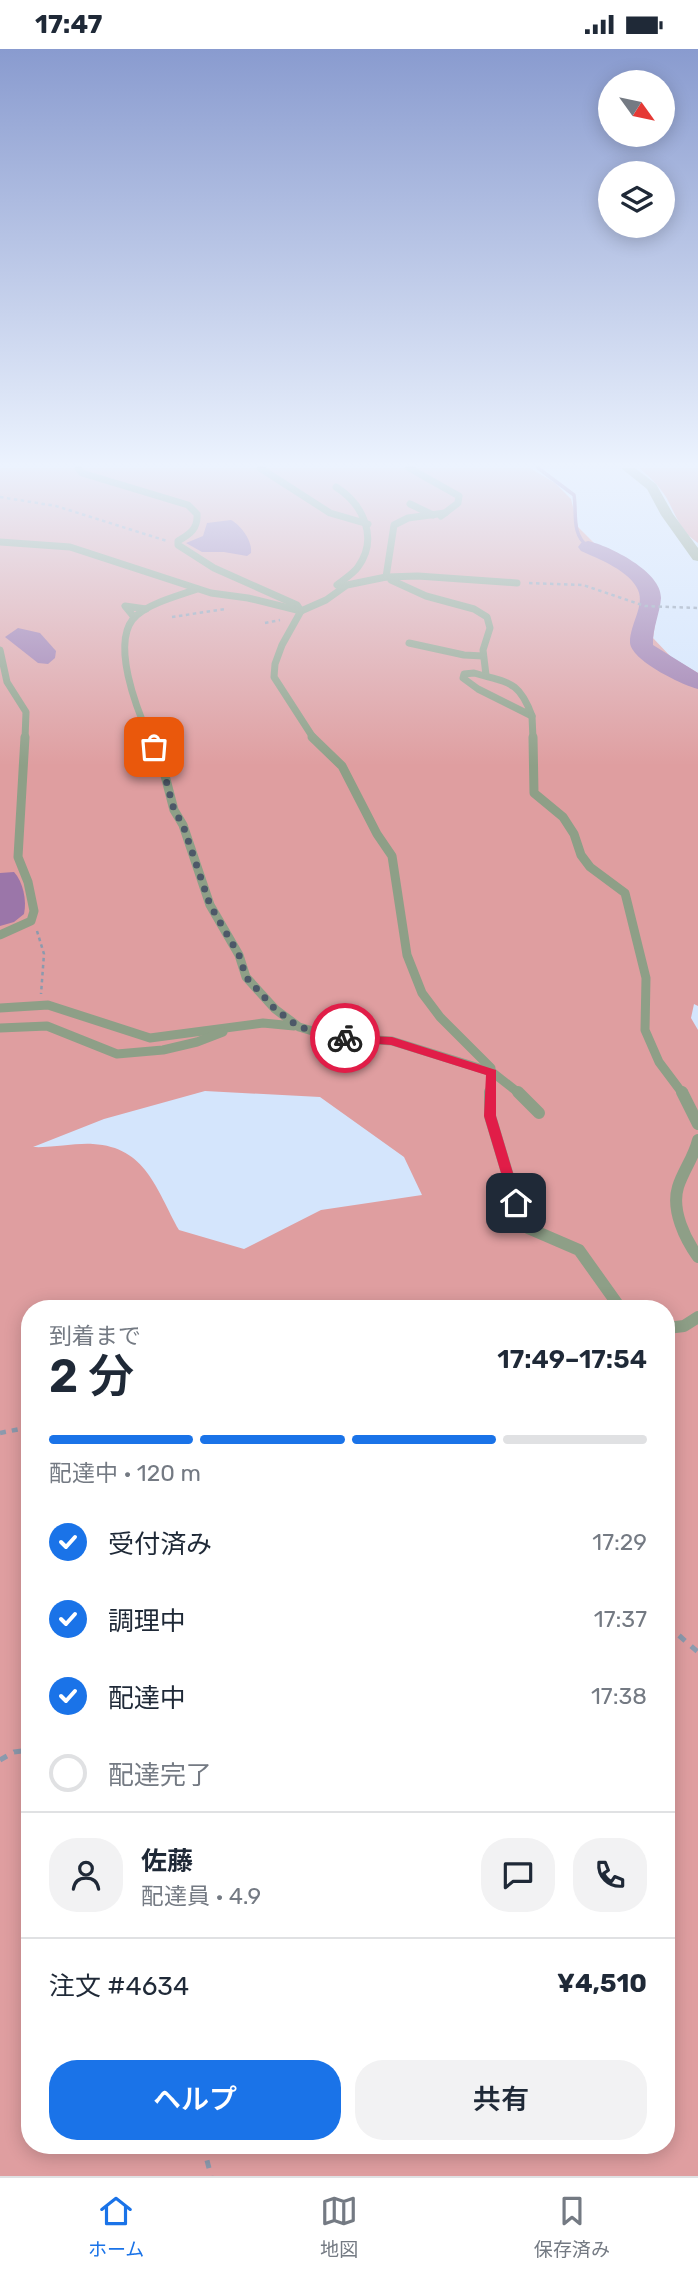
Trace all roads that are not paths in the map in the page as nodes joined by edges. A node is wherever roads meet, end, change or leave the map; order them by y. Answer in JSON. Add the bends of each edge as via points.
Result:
{"nodes":[{"id":1,"x":135,"y":567,"type":"edge"},
{"id":2,"x":215,"y":567,"type":"edge"},
{"id":3,"x":356,"y":567,"type":"edge"},
{"id":4,"x":387,"y":567,"type":"edge"},
{"id":5,"x":386,"y":577,"type":"junction"},
{"id":6,"x":517,"y":583,"type":"road end"},
{"id":7,"x":197,"y":589,"type":"junction"},
{"id":8,"x":326,"y":600,"type":"junction"},
{"id":9,"x":301,"y":611,"type":"junction"},
{"id":10,"x":409,"y":643,"type":"dead end"},
{"id":11,"x":0,"y":650,"type":"edge"},
{"id":12,"x":483,"y":656,"type":"junction"},
{"id":13,"x":486,"y":675,"type":"junction"},
{"id":14,"x":532,"y":716,"type":"junction"},
{"id":15,"x":0,"y":935,"type":"edge"},
{"id":16,"x":0,"y":1008,"type":"edge"},
{"id":17,"x":228,"y":1027,"type":"junction"},
{"id":18,"x":299,"y":1027,"type":"junction"},
{"id":19,"x":0,"y":1028,"type":"edge"},
{"id":20,"x":492,"y":1072,"type":"junction"},
{"id":21,"x":539,"y":1113,"type":"dead end"},
{"id":22,"x":698,"y":1124,"type":"edge"},
{"id":23,"x":698,"y":1140,"type":"edge"},
{"id":24,"x":698,"y":1257,"type":"edge"},
{"id":25,"x":615,"y":1300,"type":"edge"},
{"id":26,"x":698,"y":1317,"type":"edge"},
{"id":27,"x":675,"y":1327,"type":"edge"}],
"edges":[{"from":1,"to":7,"type":"lane"},
{"from":2,"to":9,"type":"lane","via":[[297,604]]},
{"from":3,"to":8,"type":"lane"},
{"from":4,"to":5,"type":"lane"},
{"from":5,"to":6,"type":"lane"},
{"from":5,"to":8,"type":"lane","via":[[357,581]]},
{"from":5,"to":12,"type":"lane","via":[[484,615],[491,628]]},
{"from":7,"to":9,"type":"lane"},
{"from":7,"to":18,"type":"lane","via":[[134,617],[125,638],[134,703],[162,765],[210,905],[239,955],[246,977]]},
{"from":8,"to":9,"type":"lane"},
{"from":9,"to":20,"type":"lane","via":[[282,645],[274,677],[308,733],[342,767],[392,856],[407,955],[422,993]]},
{"from":10,"to":12,"type":"lane"},
{"from":11,"to":15,"type":"lane","via":[[7,682],[26,712],[18,857],[34,911],[31,921]]},
{"from":12,"to":13,"type":"lane"},
{"from":13,"to":14,"type":"lane","via":[[519,688]]},
{"from":13,"to":14,"type":"lane","via":[[468,673],[463,678]]},
{"from":14,"to":22,"type":"lane","via":[[534,793],[563,817],[590,867],[625,893],[646,978],[645,1030],[659,1062],[686,1098]]},
{"from":16,"to":17,"type":"lane","via":[[41,1003],[150,1038]]},
{"from":17,"to":18,"type":"lane","via":[[262,1023]]},
{"from":17,"to":19,"type":"lane","via":[[197,1042],[117,1054],[47,1026]]},
{"from":18,"to":20,"type":"lane","via":[[333,1037],[392,1041]]},
{"from":20,"to":21,"type":"lane"},
{"from":20,"to":25,"type":"lane","via":[[490,1116],[520,1216],[528,1229],[579,1250]]},
{"from":23,"to":24,"type":"lane","via":[[694,1160],[677,1187],[685,1237]]},
{"from":26,"to":27,"type":"lane"}]}
